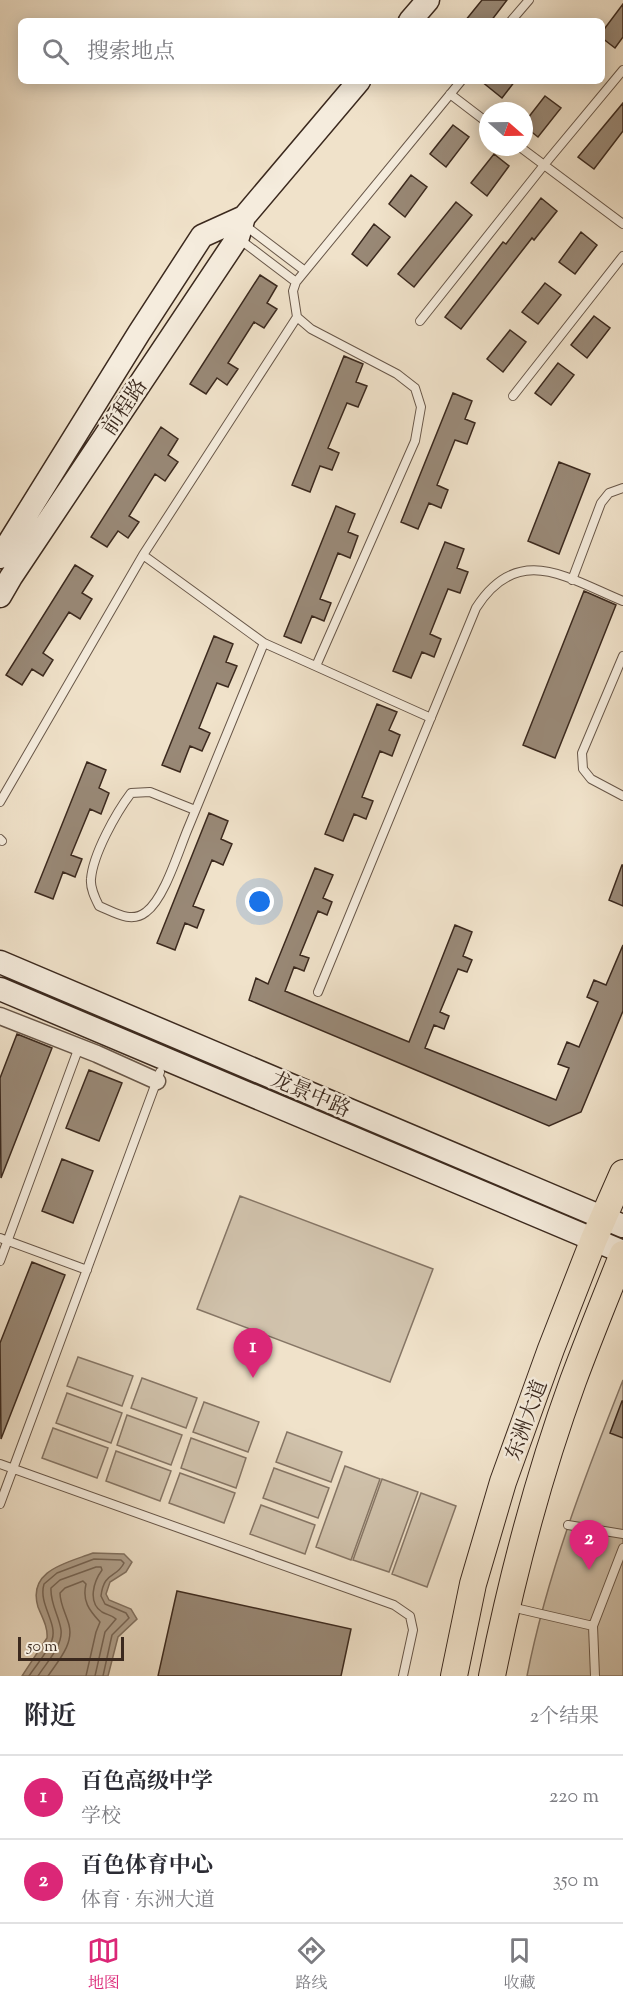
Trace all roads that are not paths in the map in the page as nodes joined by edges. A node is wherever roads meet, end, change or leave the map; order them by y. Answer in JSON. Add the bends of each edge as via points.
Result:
{"nodes":[{"id":1,"x":428,"y":0,"type":"edge"},
{"id":2,"x":529,"y":0,"type":"edge"},
{"id":3,"x":413,"y":18,"type":"edge"},
{"id":4,"x":514,"y":18,"type":"edge"},
{"id":5,"x":623,"y":70,"type":"edge"},
{"id":6,"x":357,"y":84,"type":"edge"},
{"id":7,"x":458,"y":84,"type":"edge"},
{"id":8,"x":450,"y":94,"type":"junction"},
{"id":9,"x":479,"y":116,"type":"edge"},
{"id":10,"x":532,"y":156,"type":"edge"},
{"id":11,"x":544,"y":165,"type":"junction"},
{"id":12,"x":623,"y":224,"type":"edge"},
{"id":13,"x":241,"y":226,"type":"junction"},
{"id":14,"x":623,"y":256,"type":"edge"},
{"id":15,"x":305,"y":271,"type":"junction"},
{"id":16,"x":296,"y":282,"type":"junction"},
{"id":17,"x":297,"y":317,"type":"junction"},
{"id":18,"x":420,"y":321,"type":"dead end"},
{"id":19,"x":513,"y":396,"type":"dead end"},
{"id":20,"x":623,"y":488,"type":"edge"},
{"id":21,"x":143,"y":555,"type":"junction"},
{"id":22,"x":0,"y":557,"type":"edge"},
{"id":23,"x":572,"y":580,"type":"junction"},
{"id":24,"x":0,"y":596,"type":"edge"},
{"id":25,"x":623,"y":601,"type":"edge"},
{"id":26,"x":264,"y":643,"type":"junction"},
{"id":27,"x":623,"y":656,"type":"edge"},
{"id":28,"x":316,"y":666,"type":"junction"},
{"id":29,"x":431,"y":718,"type":"junction"},
{"id":30,"x":623,"y":796,"type":"edge"},
{"id":31,"x":0,"y":802,"type":"edge"},
{"id":32,"x":195,"y":810,"type":"junction"},
{"id":33,"x":0,"y":962,"type":"edge"},
{"id":34,"x":0,"y":990,"type":"edge"},
{"id":35,"x":318,"y":992,"type":"dead end"},
{"id":36,"x":0,"y":1017,"type":"edge"},
{"id":37,"x":79,"y":1047,"type":"junction"},
{"id":38,"x":158,"y":1076,"type":"joint"},
{"id":39,"x":623,"y":1173,"type":"edge"},
{"id":40,"x":606,"y":1228,"type":"edge"},
{"id":41,"x":4,"y":1239,"type":"edge"},
{"id":42,"x":623,"y":1253,"type":"edge"},
{"id":43,"x":0,"y":1261,"type":"edge"},
{"id":44,"x":87,"y":1270,"type":"junction"},
{"id":45,"x":0,"y":1464,"type":"edge"},
{"id":46,"x":12,"y":1469,"type":"junction"},
{"id":47,"x":0,"y":1504,"type":"edge"},
{"id":48,"x":568,"y":1525,"type":"dead end"},
{"id":49,"x":623,"y":1533,"type":"edge"},
{"id":50,"x":623,"y":1548,"type":"edge"},
{"id":51,"x":507,"y":1606,"type":"junction"},
{"id":52,"x":593,"y":1626,"type":"junction"},
{"id":53,"x":403,"y":1676,"type":"edge"},
{"id":54,"x":453,"y":1676,"type":"edge"},
{"id":55,"x":492,"y":1676,"type":"edge"},
{"id":56,"x":595,"y":1676,"type":"edge"}],
"edges":[{"from":1,"to":3,"type":"street"},
{"from":2,"to":4,"type":"lane"},
{"from":5,"to":11,"type":"lane"},
{"from":6,"to":13,"type":"street","name":"前程路"},
{"from":7,"to":8,"type":"lane"},
{"from":8,"to":9,"type":"lane"},
{"from":8,"to":15,"type":"lane"},
{"from":10,"to":11,"type":"lane"},
{"from":11,"to":12,"type":"lane"},
{"from":11,"to":18,"type":"lane"},
{"from":13,"to":15,"type":"lane"},
{"from":13,"to":16,"type":"lane"},
{"from":13,"to":22,"type":"street","name":"前程路","via":[[202,236]]},
{"from":13,"to":24,"type":"street","name":"前程路"},
{"from":14,"to":19,"type":"lane"},
{"from":15,"to":16,"type":"lane"},
{"from":16,"to":17,"type":"lane","via":[[293,291]]},
{"from":17,"to":21,"type":"lane"},
{"from":17,"to":28,"type":"lane","via":[[311,329],[397,374],[415,388],[421,407],[415,441]]},
{"from":20,"to":23,"type":"lane","via":[[609,493],[601,503]]},
{"from":21,"to":26,"type":"lane"},
{"from":21,"to":31,"type":"lane"},
{"from":23,"to":25,"type":"lane"},
{"from":23,"to":29,"type":"lane","via":[[547,570],[521,570],[487,591],[476,608]]},
{"from":26,"to":28,"type":"lane"},
{"from":26,"to":32,"type":"lane"},
{"from":27,"to":30,"type":"lane","via":[[582,753],[583,769],[591,779]]},
{"from":28,"to":29,"type":"lane"},
{"from":29,"to":35,"type":"lane"},
{"from":32,"to":32,"type":"lane","via":[[158,901],[135,918],[99,906],[91,881],[93,869],[112,818],[131,793],[150,792]]},
{"from":33,"to":40,"type":"street","name":"龙景中路"},
{"from":34,"to":40,"type":"street","name":"龙景中路"},
{"from":36,"to":37,"type":"street"},
{"from":37,"to":38,"type":"street"},
{"from":37,"to":41,"type":"lane"},
{"from":38,"to":44,"type":"lane"},
{"from":39,"to":40,"type":"main road","name":"东洲大道"},
{"from":40,"to":42,"type":"street","name":"龙景中路"},
{"from":40,"to":54,"type":"main road","name":"东洲大道","via":[[503,1482],[473,1584]]},
{"from":41,"to":43,"type":"lane"},
{"from":41,"to":44,"type":"lane"},
{"from":42,"to":51,"type":"main road","name":"东洲大道","via":[[573,1383],[532,1508]]},
{"from":44,"to":46,"type":"lane"},
{"from":45,"to":46,"type":"lane"},
{"from":46,"to":47,"type":"lane"},
{"from":46,"to":53,"type":"lane","via":[[394,1605],[410,1616],[412,1630]]},
{"from":48,"to":49,"type":"lane"},
{"from":50,"to":52,"type":"lane"},
{"from":51,"to":52,"type":"lane"},
{"from":51,"to":55,"type":"main road","name":"东洲大道"},
{"from":52,"to":56,"type":"lane"}]}
